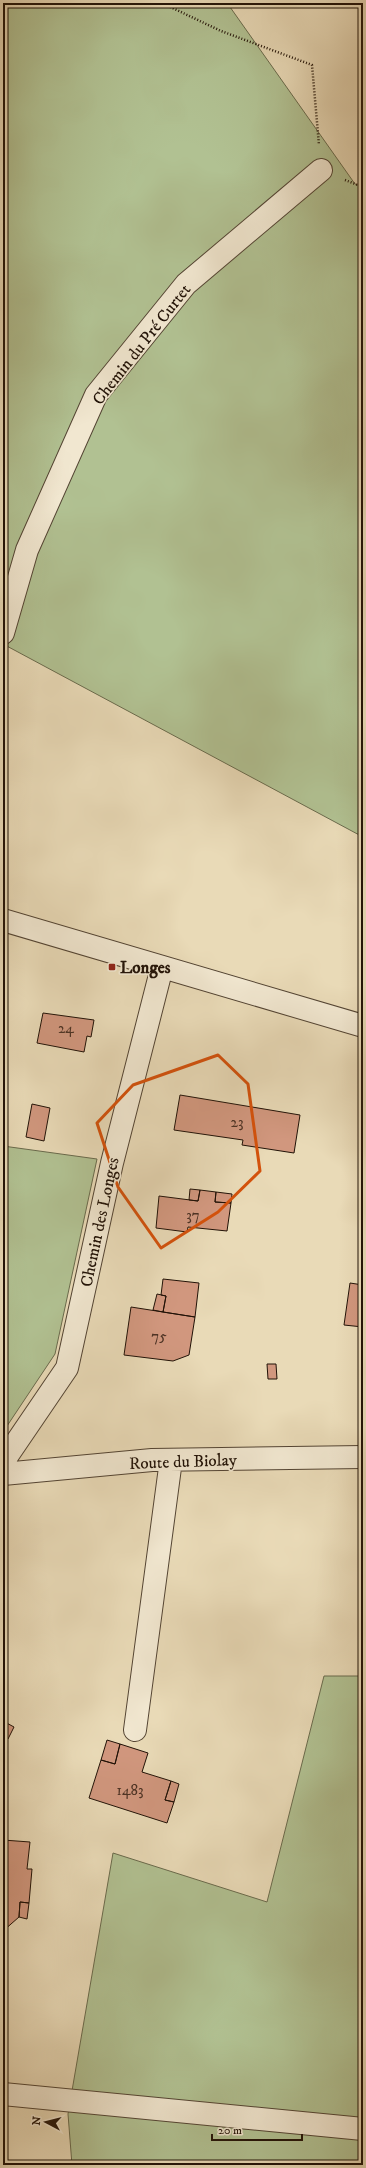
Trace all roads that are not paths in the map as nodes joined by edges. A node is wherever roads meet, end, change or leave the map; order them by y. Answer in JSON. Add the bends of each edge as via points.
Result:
{"nodes":[{"id":1,"x":321,"y":170,"type":"road end"},
{"id":2,"x":3,"y":633,"type":"edge"},
{"id":3,"x":3,"y":920,"type":"edge"},
{"id":4,"x":162,"y":967,"type":"junction"},
{"id":5,"x":363,"y":1026,"type":"edge"},
{"id":6,"x":363,"y":1457,"type":"edge"},
{"id":7,"x":172,"y":1460,"type":"junction"},
{"id":8,"x":3,"y":1462,"type":"edge"},
{"id":9,"x":3,"y":1474,"type":"edge"},
{"id":10,"x":135,"y":1730,"type":"dead end"},
{"id":11,"x":3,"y":2094,"type":"edge"},
{"id":12,"x":363,"y":2129,"type":"edge"}],
"edges":[{"from":1,"to":2,"type":"street","name":"Chemin du Pré Curtet","via":[[186,284],[96,395],[27,550]]},
{"from":3,"to":4,"type":"street"},
{"from":4,"to":5,"type":"street"},
{"from":4,"to":8,"type":"street","name":"Chemin des Longes","via":[[112,1163],[67,1368]]},
{"from":6,"to":7,"type":"street","name":"Route du Biolay"},
{"from":7,"to":9,"type":"street","name":"Route du Biolay"},
{"from":7,"to":10,"type":"street"},
{"from":11,"to":12,"type":"street"}]}
